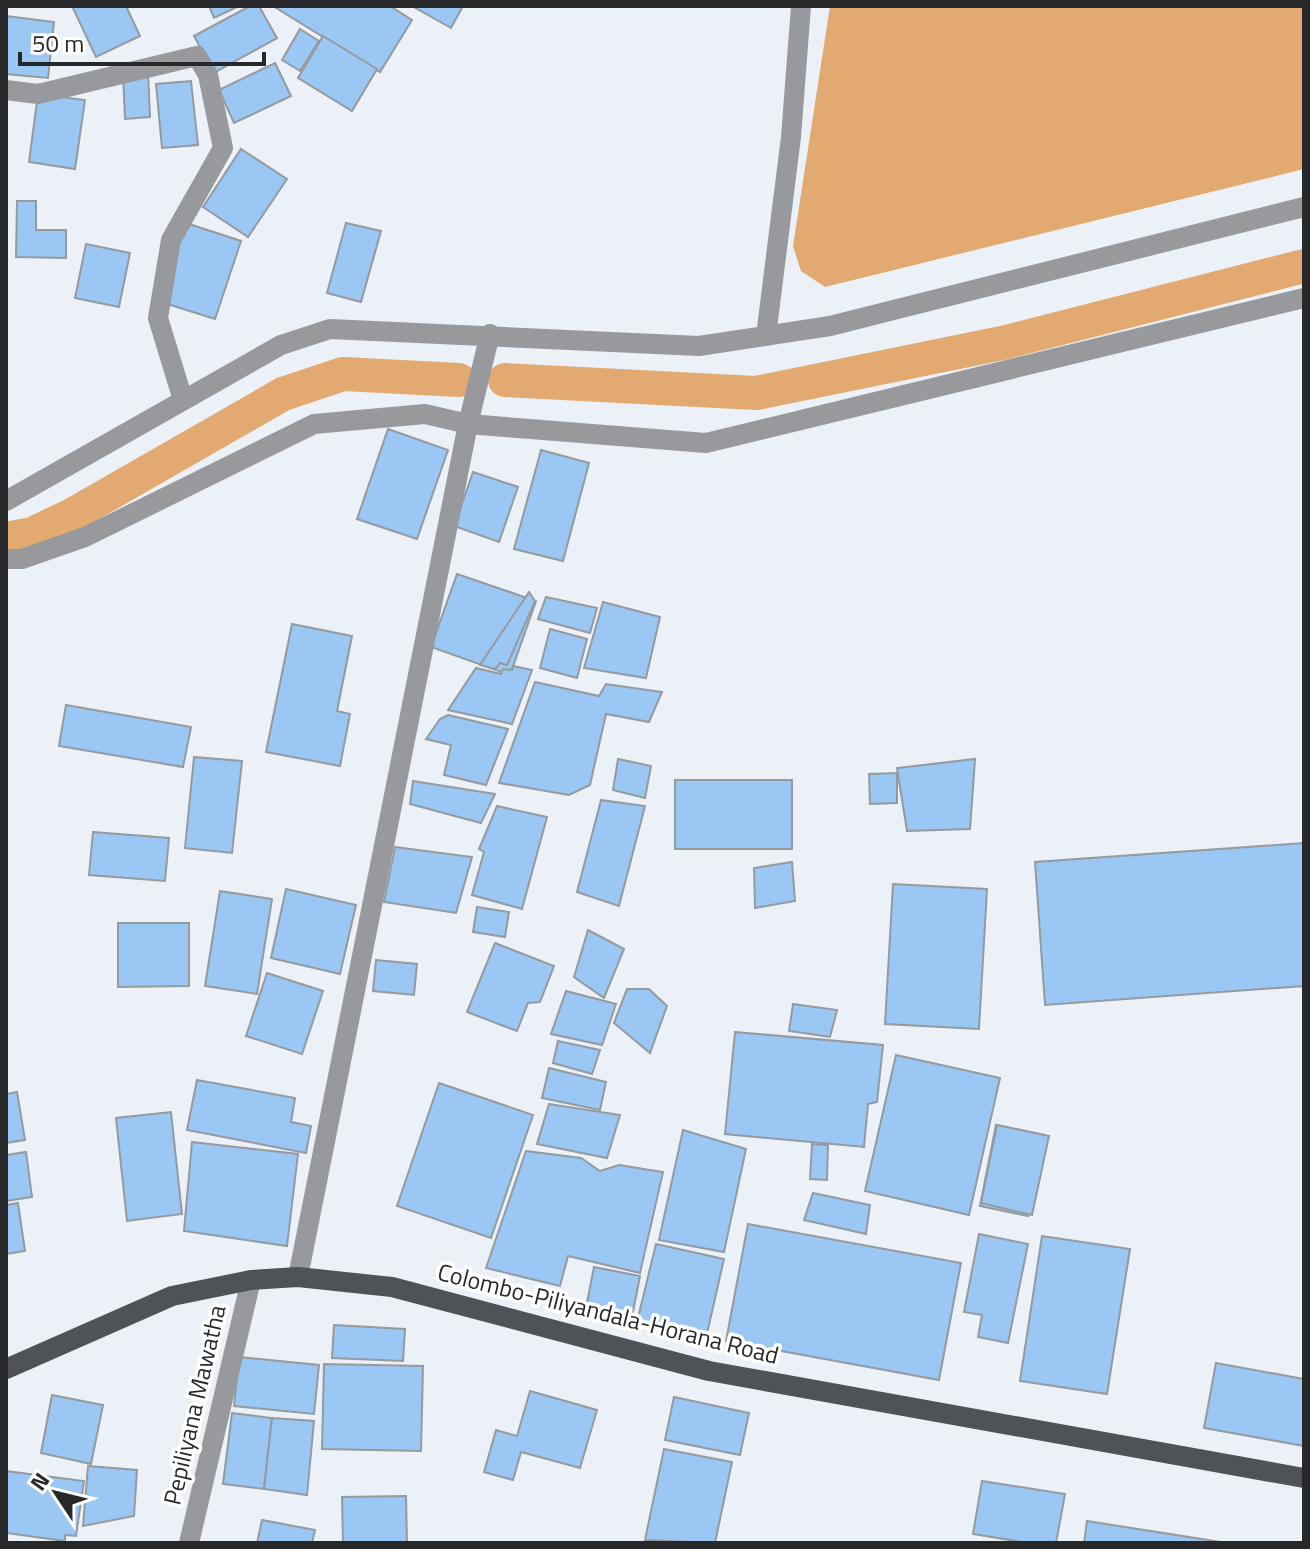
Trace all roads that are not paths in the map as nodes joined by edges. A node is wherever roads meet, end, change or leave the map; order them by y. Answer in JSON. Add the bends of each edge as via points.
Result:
{"nodes":[{"id":1,"x":801,"y":6,"type":"edge"},
{"id":2,"x":6,"y":90,"type":"edge"},
{"id":3,"x":1304,"y":207,"type":"edge"},
{"id":4,"x":1304,"y":298,"type":"edge"},
{"id":5,"x":490,"y":334,"type":"junction"},
{"id":6,"x":766,"y":336,"type":"junction"},
{"id":7,"x":183,"y":400,"type":"junction"},
{"id":8,"x":468,"y":424,"type":"junction"},
{"id":9,"x":6,"y":501,"type":"edge"},
{"id":10,"x":6,"y":559,"type":"edge"},
{"id":11,"x":298,"y":1277,"type":"junction"},
{"id":12,"x":251,"y":1280,"type":"junction"},
{"id":13,"x":6,"y":1369,"type":"edge"},
{"id":14,"x":1304,"y":1478,"type":"edge"},
{"id":15,"x":189,"y":1543,"type":"edge"}],
"edges":[{"from":1,"to":6,"type":"street"},
{"from":2,"to":7,"type":"street","via":[[38,94],[197,56],[208,75],[223,148],[171,240],[158,318]]},
{"from":3,"to":6,"type":"street","via":[[830,326]]},
{"from":4,"to":8,"type":"street","via":[[706,443]]},
{"from":5,"to":6,"type":"street","via":[[699,346]]},
{"from":5,"to":7,"type":"street","via":[[330,329],[281,345]]},
{"from":5,"to":8,"type":"street"},
{"from":7,"to":9,"type":"street"},
{"from":8,"to":10,"type":"street","via":[[425,414],[314,424],[85,537],[22,559]]},
{"from":8,"to":11,"type":"street"},
{"from":11,"to":12,"type":"main road","name":"Colombo-Piliyandala-Horana Road"},
{"from":11,"to":14,"type":"main road","name":"Colombo-Piliyandala-Horana Road","via":[[392,1287],[709,1371]]},
{"from":12,"to":13,"type":"main road","name":"Colombo-Piliyandala-Horana Road","via":[[172,1296]]},
{"from":12,"to":15,"type":"street","name":"Pepiliyana Mawatha"}]}
